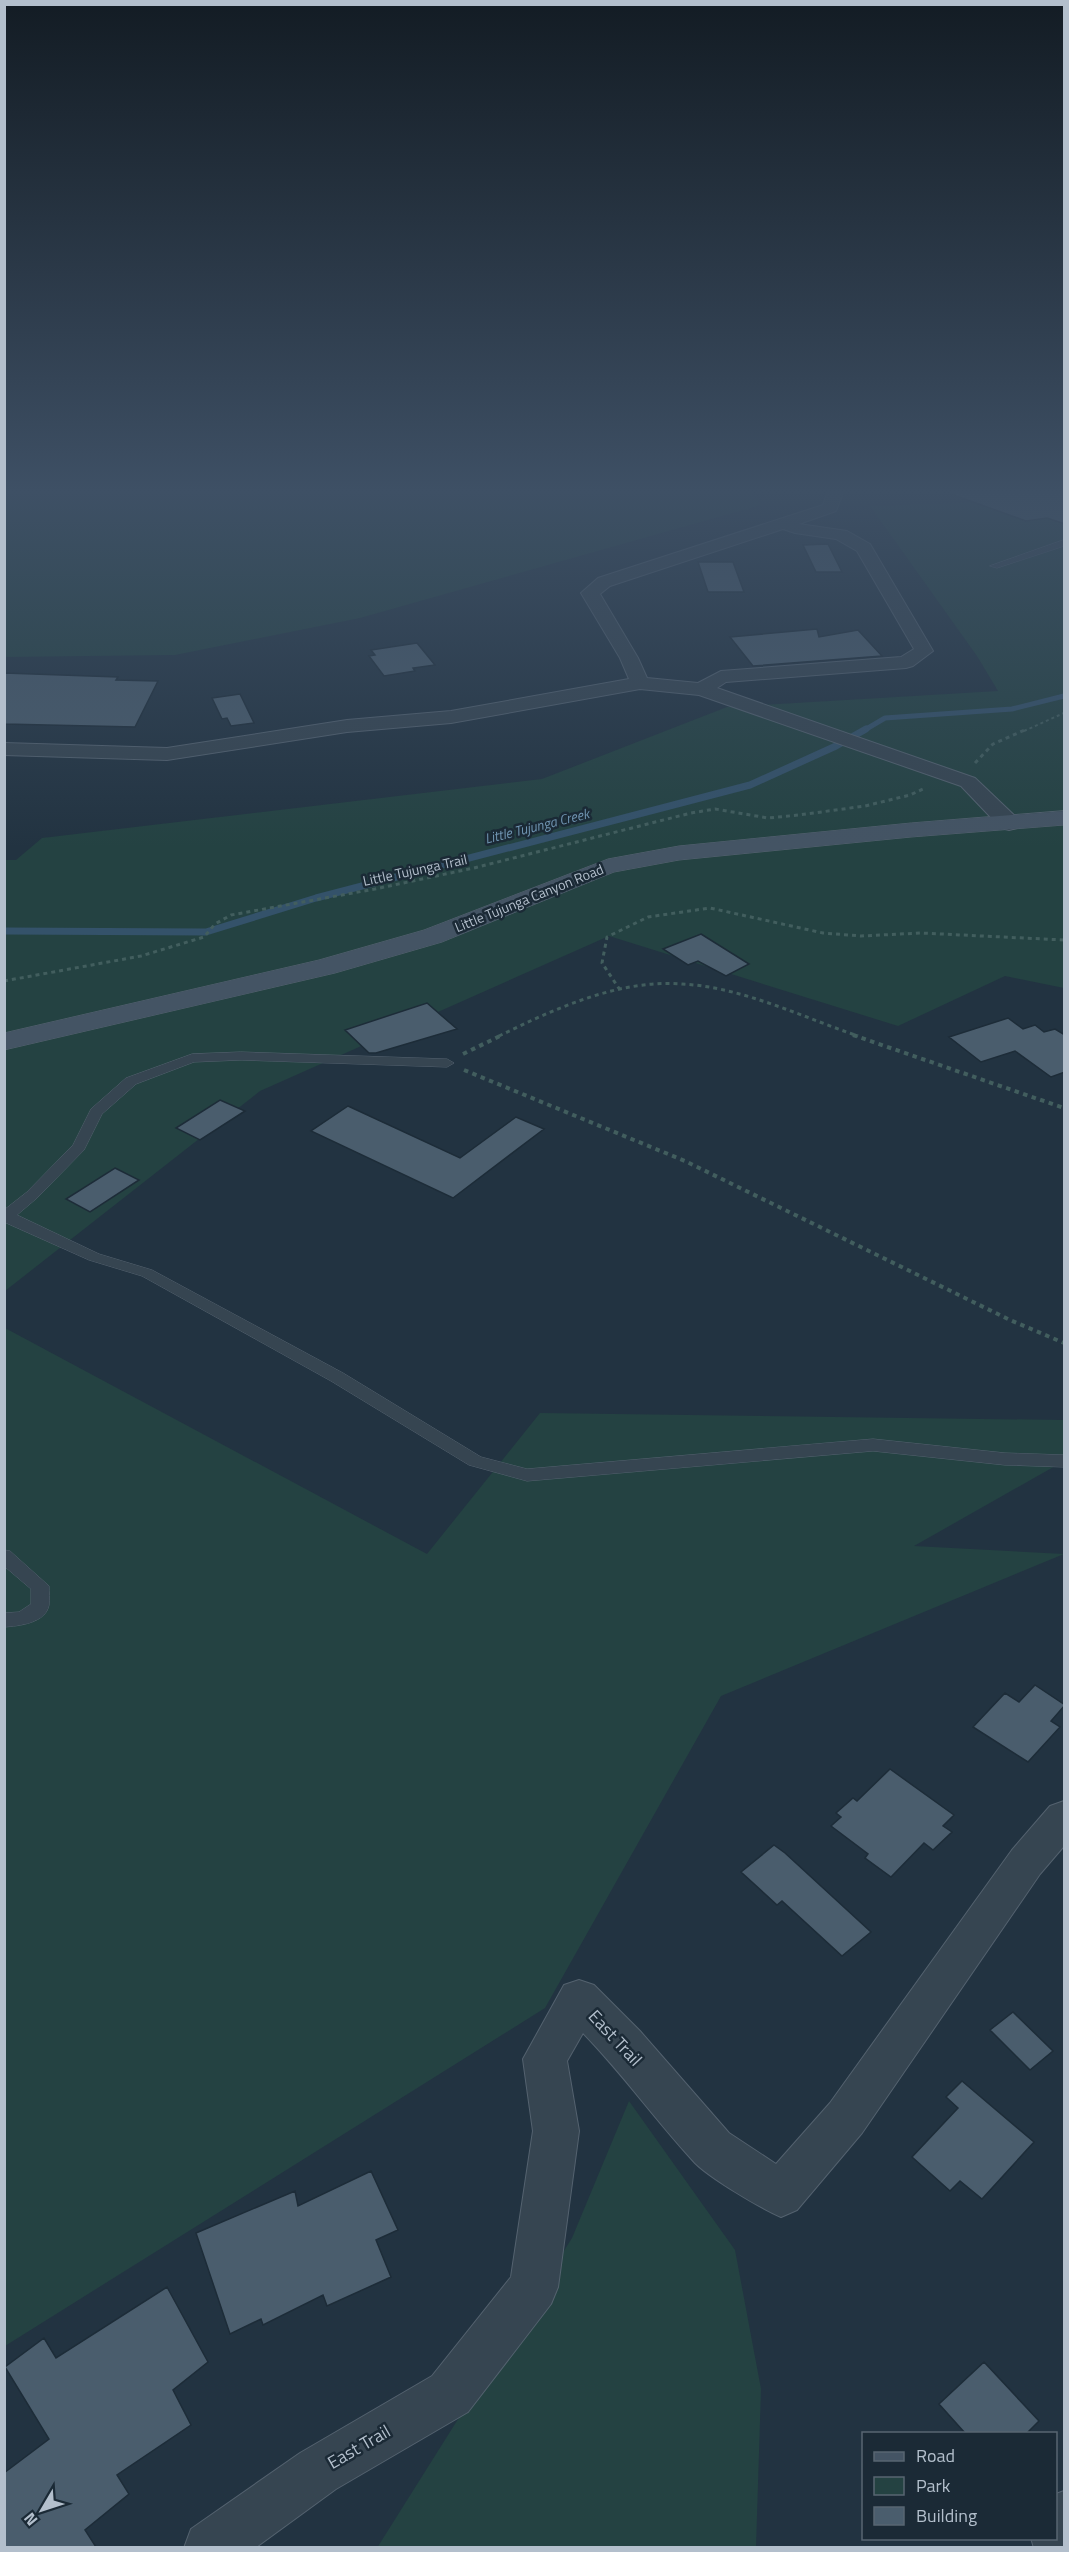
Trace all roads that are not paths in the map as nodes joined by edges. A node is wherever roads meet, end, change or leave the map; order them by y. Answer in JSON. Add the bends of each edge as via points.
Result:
{"nodes":[{"id":1,"x":600,"y":609,"type":"edge"},
{"id":2,"x":900,"y":609,"type":"edge"},
{"id":3,"x":640,"y":682,"type":"junction"},
{"id":4,"x":702,"y":689,"type":"junction"},
{"id":5,"x":4,"y":749,"type":"edge"},
{"id":6,"x":1065,"y":818,"type":"edge"},
{"id":7,"x":1010,"y":823,"type":"junction"},
{"id":8,"x":4,"y":1042,"type":"edge"},
{"id":9,"x":447,"y":1063,"type":"road end"},
{"id":10,"x":6,"y":1217,"type":"edge"},
{"id":11,"x":1065,"y":1461,"type":"edge"},
{"id":12,"x":4,"y":1556,"type":"edge"},
{"id":13,"x":4,"y":1620,"type":"edge"},
{"id":14,"x":1065,"y":1818,"type":"edge"},
{"id":15,"x":1065,"y":2517,"type":"edge"},
{"id":16,"x":1057,"y":2533,"type":"edge"},
{"id":17,"x":210,"y":2547,"type":"edge"}],
"edges":[{"from":1,"to":3,"type":"street"},
{"from":2,"to":4,"type":"street","via":[[924,651],[906,662],[721,677]]},
{"from":3,"to":4,"type":"street"},
{"from":3,"to":5,"type":"street","via":[[451,717],[347,726],[167,754]]},
{"from":4,"to":7,"type":"street","via":[[968,782]]},
{"from":6,"to":7,"type":"main road","name":"Little Tujunga Canyon Road"},
{"from":7,"to":8,"type":"main road","name":"Little Tujunga Canyon Road","via":[[679,853],[608,866],[488,916],[326,967]]},
{"from":9,"to":10,"type":"lane","via":[[263,1056],[192,1058],[131,1081],[96,1112],[79,1147]]},
{"from":10,"to":11,"type":"lane","via":[[94,1257],[147,1273],[337,1377],[475,1461],[527,1475],[873,1445]]},
{"from":12,"to":13,"type":"lane","via":[[40,1586],[40,1607],[23,1619]]},
{"from":14,"to":17,"type":"street","name":"East Trail","via":[[1026,1862],[846,2118],[781,2194],[713,2149],[579,1999],[545,2059],[556,2132],[534,2287],[450,2394],[318,2471]]},
{"from":15,"to":16,"type":"street"}]}
